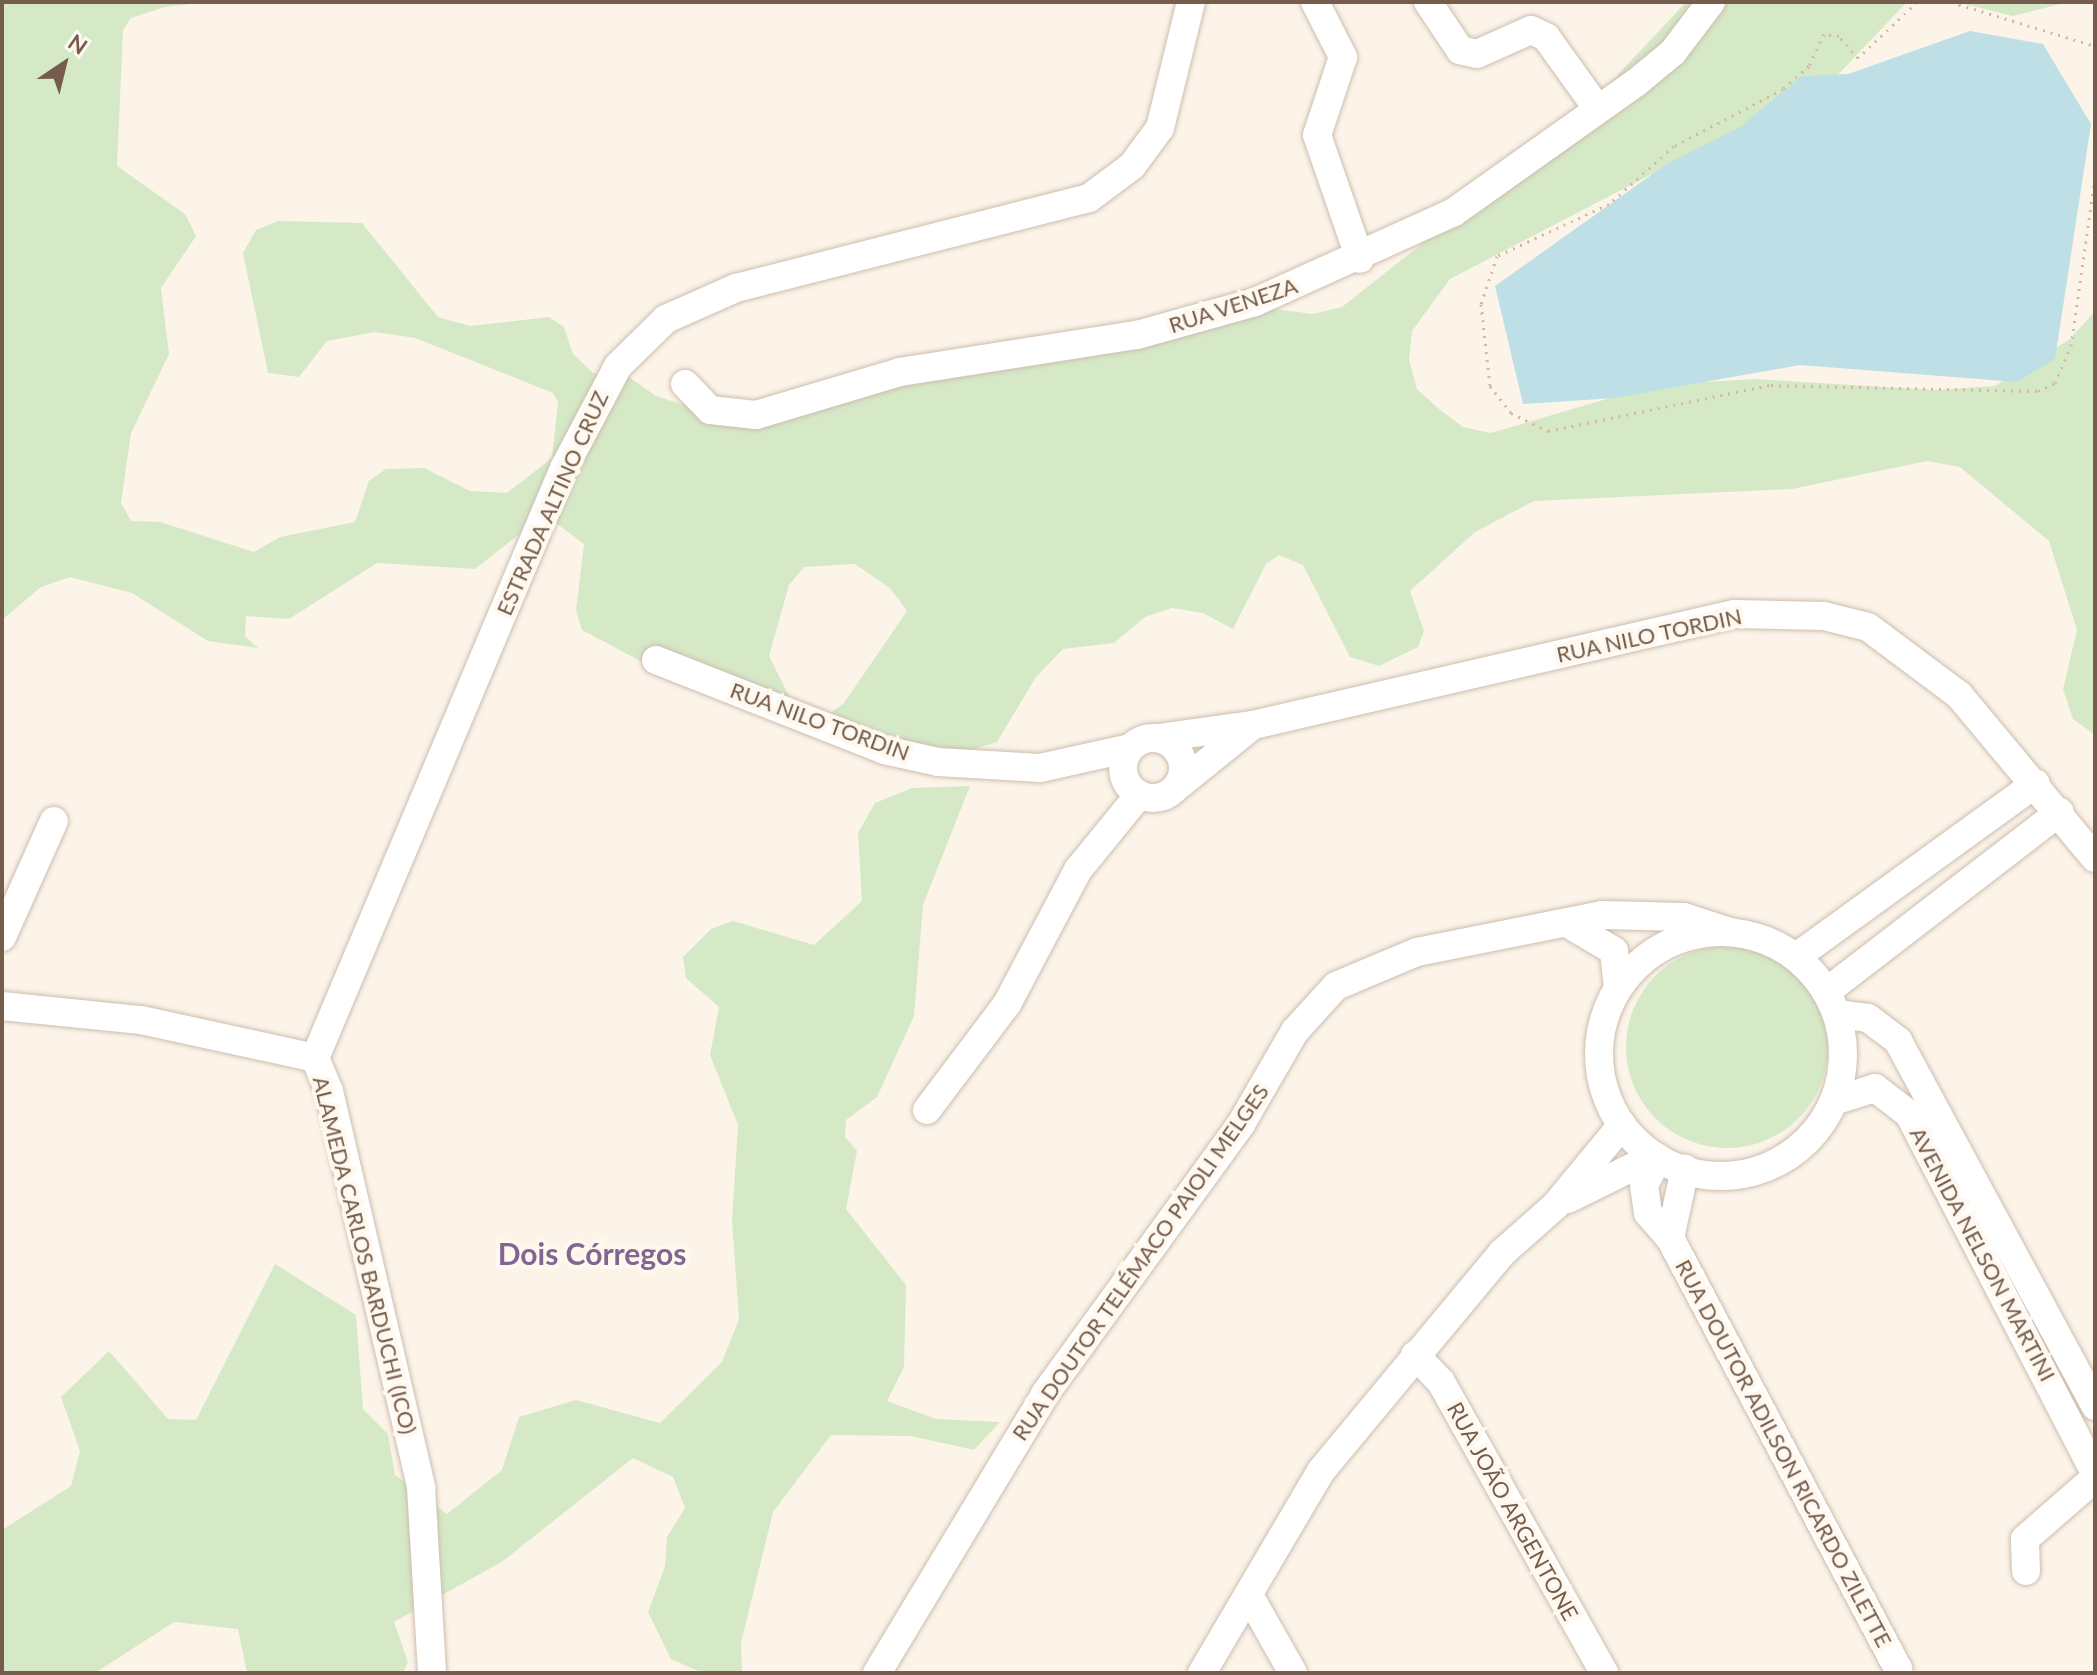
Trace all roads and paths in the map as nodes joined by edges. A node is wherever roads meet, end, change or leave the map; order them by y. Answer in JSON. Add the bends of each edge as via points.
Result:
{"nodes":[{"id":1,"x":1191,"y":2,"type":"edge"},
{"id":2,"x":1315,"y":2,"type":"edge"},
{"id":3,"x":1428,"y":2,"type":"edge"},
{"id":4,"x":1711,"y":2,"type":"edge"},
{"id":5,"x":1917,"y":2,"type":"edge"},
{"id":6,"x":1951,"y":2,"type":"edge"},
{"id":7,"x":2095,"y":46,"type":"edge"},
{"id":8,"x":1597,"y":108,"type":"junction"},
{"id":9,"x":2095,"y":177,"type":"edge"},
{"id":10,"x":1360,"y":259,"type":"junction"},
{"id":11,"x":685,"y":384,"type":"dead end"},
{"id":12,"x":656,"y":660,"type":"dead end"},
{"id":13,"x":1253,"y":725,"type":"junction"},
{"id":14,"x":1158,"y":738,"type":"junction"},
{"id":15,"x":1130,"y":748,"type":"junction"},
{"id":16,"x":2036,"y":783,"type":"junction"},
{"id":17,"x":1179,"y":785,"type":"junction"},
{"id":18,"x":1139,"y":795,"type":"junction"},
{"id":19,"x":2060,"y":812,"type":"junction"},
{"id":20,"x":54,"y":821,"type":"dead end"},
{"id":21,"x":2095,"y":858,"type":"edge"},
{"id":22,"x":1572,"y":926,"type":"junction"},
{"id":23,"x":1730,"y":932,"type":"junction"},
{"id":24,"x":2,"y":937,"type":"edge"},
{"id":25,"x":1796,"y":957,"type":"junction"},
{"id":26,"x":1618,"y":987,"type":"junction"},
{"id":27,"x":1831,"y":1003,"type":"junction"},
{"id":28,"x":2,"y":1006,"type":"edge"},
{"id":29,"x":315,"y":1058,"type":"junction"},
{"id":30,"x":1834,"y":1101,"type":"junction"},
{"id":31,"x":927,"y":1110,"type":"dead end"},
{"id":32,"x":1622,"y":1125,"type":"junction"},
{"id":33,"x":1657,"y":1157,"type":"junction"},
{"id":34,"x":1685,"y":1169,"type":"junction"},
{"id":35,"x":1556,"y":1205,"type":"junction"},
{"id":36,"x":1670,"y":1238,"type":"junction"},
{"id":37,"x":1415,"y":1355,"type":"junction"},
{"id":38,"x":2095,"y":1406,"type":"edge"},
{"id":39,"x":2095,"y":1476,"type":"edge"},
{"id":40,"x":2026,"y":1571,"type":"dead end"},
{"id":41,"x":1250,"y":1597,"type":"junction"},
{"id":42,"x":1898,"y":1669,"type":"dead end"},
{"id":43,"x":432,"y":1673,"type":"edge"},
{"id":44,"x":877,"y":1673,"type":"edge"},
{"id":45,"x":1202,"y":1673,"type":"edge"},
{"id":46,"x":1293,"y":1673,"type":"edge"},
{"id":47,"x":1604,"y":1673,"type":"edge"}],
"edges":[{"from":1,"to":29,"type":"street","name":"ESTRADA ALTINO CRUZ","via":[[1160,128],[1132,166],[1089,198],[736,288],[666,319],[618,366],[564,468]]},
{"from":2,"to":10,"type":"street","via":[[1343,57],[1317,135]]},
{"from":3,"to":8,"type":"street","via":[[1460,50],[1477,54],[1522,31],[1546,37]]},
{"from":4,"to":8,"type":"street","name":"RUA VENEZA","via":[[1673,52]]},
{"from":5,"to":9,"type":"path","via":[[1858,58],[1839,36],[1824,34],[1809,66],[1783,89],[1674,146],[1609,204],[1497,256],[1481,304],[1490,386],[1511,413],[1548,431],[1771,385],[2038,391],[2055,383],[2071,346]]},
{"from":6,"to":7,"type":"path"},
{"from":8,"to":10,"type":"street","name":"RUA VENEZA","via":[[1454,212]]},
{"from":10,"to":11,"type":"street","name":"RUA VENEZA","via":[[1255,302],[1137,335],[900,372],[756,415],[710,410]]},
{"from":12,"to":15,"type":"street","name":"RUA NILO TORDIN","via":[[884,750],[938,762],[1040,768]]},
{"from":13,"to":14,"type":"street","name":"RUA NILO TORDIN"},
{"from":13,"to":16,"type":"street","name":"RUA NILO TORDIN","via":[[1734,614],[1786,612],[1868,627],[1904,650],[1959,695]]},
{"from":13,"to":17,"type":"street","name":"RUA NILO TORDIN"},
{"from":14,"to":15,"type":"street"},
{"from":14,"to":17,"type":"street","via":[[1181,756]]},
{"from":15,"to":18,"type":"street","via":[[1123,776]]},
{"from":16,"to":19,"type":"street","name":"RUA NILO TORDIN"},
{"from":16,"to":25,"type":"street"},
{"from":17,"to":18,"type":"street","via":[[1164,797]]},
{"from":18,"to":31,"type":"street","via":[[1078,870],[1007,1004]]},
{"from":19,"to":21,"type":"street","name":"RUA NILO TORDIN"},
{"from":19,"to":27,"type":"street"},
{"from":20,"to":24,"type":"street"},
{"from":22,"to":23,"type":"street","name":"RUA DOUTOR TELÉMACO PAIOLI MELGES","via":[[1602,915],[1684,917]]},
{"from":22,"to":26,"type":"street","via":[[1614,951]]},
{"from":22,"to":44,"type":"street","name":"RUA DOUTOR TELÉMACO PAIOLI MELGES","via":[[1417,952],[1364,969],[1312,1008],[1241,1124],[1045,1394]]},
{"from":23,"to":25,"type":"street"},
{"from":23,"to":26,"type":"street","via":[[1662,947]]},
{"from":25,"to":27,"type":"street"},
{"from":26,"to":32,"type":"street","via":[[1599,1044],[1601,1074]]},
{"from":27,"to":30,"type":"street","via":[[1843,1058]]},
{"from":27,"to":38,"type":"street","name":"AVENIDA NELSON MARTINI","via":[[1868,1018],[1898,1041]]},
{"from":28,"to":29,"type":"street","name":"ALAMEDA CARLOS BARDUCHI (ICO)","via":[[141,1020]]},
{"from":29,"to":43,"type":"street","name":"ALAMEDA CARLOS BARDUCHI (ICO)","via":[[329,1091],[421,1487]]},
{"from":30,"to":34,"type":"street","via":[[1817,1131],[1760,1170],[1726,1176]]},
{"from":30,"to":39,"type":"street","name":"AVENIDA NELSON MARTINI","via":[[1875,1088],[1909,1114]]},
{"from":32,"to":33,"type":"street"},
{"from":32,"to":35,"type":"street"},
{"from":33,"to":34,"type":"street"},
{"from":33,"to":35,"type":"street"},
{"from":33,"to":36,"type":"street","name":"RUA DOUTOR ADILSON RICARDO ZILETTE","via":[[1644,1185],[1645,1202]]},
{"from":34,"to":36,"type":"street","name":"RUA DOUTOR ADILSON RICARDO ZILETTE"},
{"from":35,"to":37,"type":"street","via":[[1502,1253]]},
{"from":36,"to":42,"type":"street","name":"RUA DOUTOR ADILSON RICARDO ZILETTE"},
{"from":37,"to":41,"type":"street","via":[[1321,1471]]},
{"from":37,"to":47,"type":"street","name":"RUA JOÃO ARGENTONE","via":[[1441,1382]]},
{"from":39,"to":40,"type":"street","via":[[2025,1539]]},
{"from":41,"to":45,"type":"street"},
{"from":41,"to":46,"type":"street"}]}
